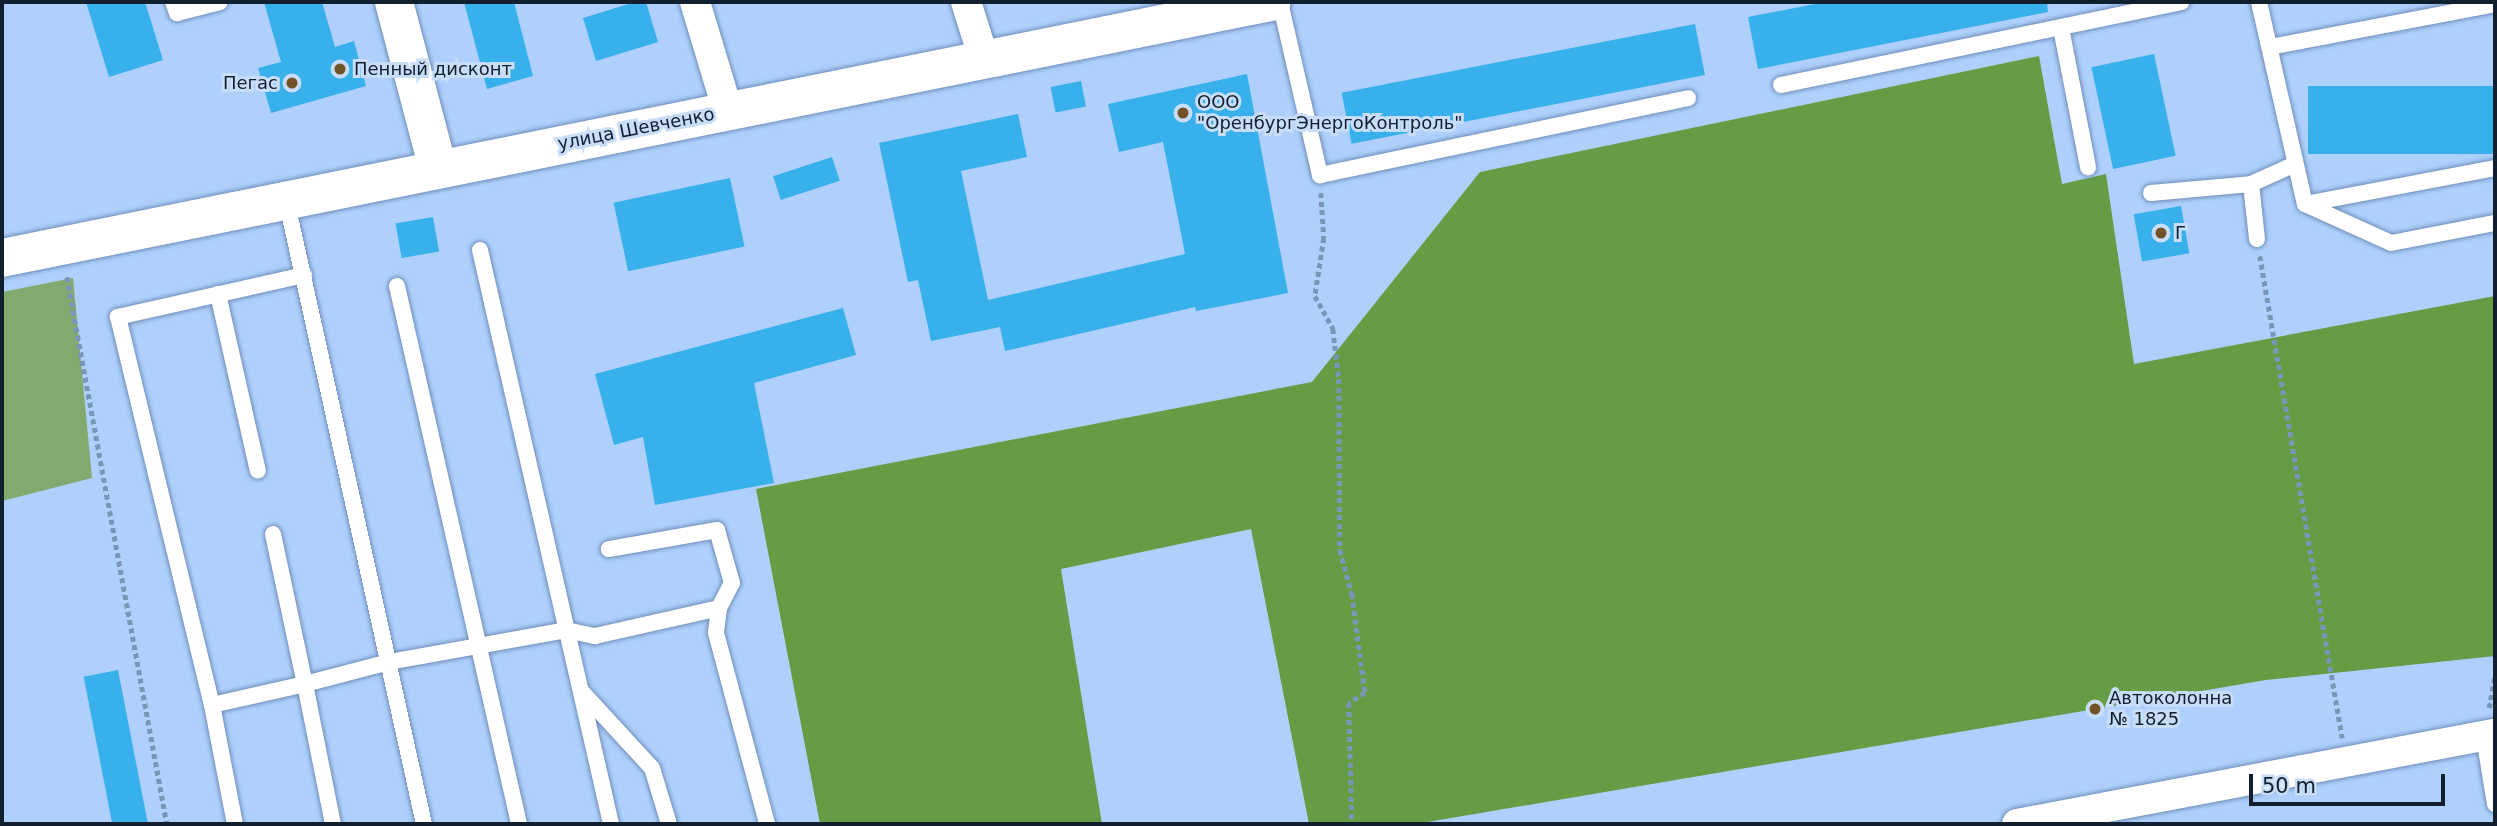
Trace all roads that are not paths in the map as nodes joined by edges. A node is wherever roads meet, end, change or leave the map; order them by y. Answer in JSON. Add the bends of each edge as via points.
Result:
{"nodes":[{"id":1,"x":173,"y":2,"type":"edge"},
{"id":2,"x":220,"y":2,"type":"edge"},
{"id":3,"x":394,"y":2,"type":"edge"},
{"id":4,"x":695,"y":2,"type":"edge"},
{"id":5,"x":966,"y":2,"type":"edge"},
{"id":6,"x":1271,"y":2,"type":"edge"},
{"id":7,"x":1280,"y":2,"type":"edge"},
{"id":8,"x":2181,"y":2,"type":"edge"},
{"id":9,"x":2259,"y":2,"type":"edge"},
{"id":10,"x":2495,"y":4,"type":"edge"},
{"id":11,"x":1220,"y":7,"type":"edge"},
{"id":12,"x":2062,"y":29,"type":"junction"},
{"id":13,"x":2270,"y":47,"type":"junction"},
{"id":14,"x":984,"y":59,"type":"junction"},
{"id":15,"x":1781,"y":85,"type":"dead end"},
{"id":16,"x":1688,"y":98,"type":"dead end"},
{"id":17,"x":729,"y":111,"type":"junction"},
{"id":18,"x":2295,"y":164,"type":"junction"},
{"id":19,"x":2088,"y":167,"type":"dead end"},
{"id":20,"x":438,"y":168,"type":"junction"},
{"id":21,"x":2495,"y":168,"type":"edge"},
{"id":22,"x":2251,"y":184,"type":"junction"},
{"id":23,"x":2151,"y":193,"type":"dead end"},
{"id":24,"x":286,"y":199,"type":"junction"},
{"id":25,"x":2305,"y":204,"type":"junction"},
{"id":26,"x":2495,"y":223,"type":"edge"},
{"id":27,"x":2257,"y":239,"type":"road end"},
{"id":28,"x":480,"y":250,"type":"dead end"},
{"id":29,"x":2,"y":258,"type":"edge"},
{"id":30,"x":304,"y":275,"type":"junction"},
{"id":31,"x":397,"y":286,"type":"dead end"},
{"id":32,"x":218,"y":294,"type":"junction"},
{"id":33,"x":258,"y":471,"type":"dead end"},
{"id":34,"x":273,"y":534,"type":"dead end"},
{"id":35,"x":609,"y":549,"type":"dead end"},
{"id":36,"x":719,"y":608,"type":"junction"},
{"id":37,"x":566,"y":630,"type":"junction"},
{"id":38,"x":481,"y":648,"type":"junction"},
{"id":39,"x":389,"y":662,"type":"junction"},
{"id":40,"x":305,"y":684,"type":"junction"},
{"id":41,"x":580,"y":691,"type":"junction"},
{"id":42,"x":212,"y":705,"type":"junction"},
{"id":43,"x":2490,"y":736,"type":"edge"},
{"id":44,"x":2495,"y":804,"type":"edge"},
{"id":45,"x":235,"y":824,"type":"edge"},
{"id":46,"x":333,"y":824,"type":"edge"},
{"id":47,"x":425,"y":824,"type":"edge"},
{"id":48,"x":519,"y":824,"type":"edge"},
{"id":49,"x":611,"y":824,"type":"edge"},
{"id":50,"x":669,"y":824,"type":"edge"},
{"id":51,"x":767,"y":824,"type":"edge"},
{"id":52,"x":2017,"y":824,"type":"edge"}],
"edges":[{"from":1,"to":2,"type":"lane","via":[[177,13]]},
{"from":3,"to":20,"type":"main road"},
{"from":4,"to":17,"type":"street"},
{"from":5,"to":14,"type":"street"},
{"from":6,"to":11,"type":"main road","name":"улица Шевченко"},
{"from":7,"to":16,"type":"lane","via":[[1320,175]]},
{"from":8,"to":12,"type":"lane"},
{"from":9,"to":13,"type":"lane"},
{"from":10,"to":13,"type":"lane"},
{"from":11,"to":14,"type":"main road","name":"улица Шевченко"},
{"from":12,"to":15,"type":"lane"},
{"from":12,"to":19,"type":"lane"},
{"from":13,"to":18,"type":"lane"},
{"from":14,"to":17,"type":"main road","name":"улица Шевченко"},
{"from":17,"to":20,"type":"main road","name":"улица Шевченко"},
{"from":18,"to":22,"type":"lane"},
{"from":18,"to":25,"type":"lane"},
{"from":20,"to":24,"type":"main road","name":"улица Шевченко"},
{"from":21,"to":25,"type":"lane"},
{"from":22,"to":23,"type":"lane"},
{"from":22,"to":27,"type":"lane"},
{"from":24,"to":29,"type":"main road","name":"улица Шевченко"},
{"from":24,"to":30,"type":"lane"},
{"from":25,"to":26,"type":"lane","via":[[2391,243]]},
{"from":28,"to":37,"type":"lane"},
{"from":30,"to":32,"type":"lane"},
{"from":30,"to":39,"type":"lane"},
{"from":31,"to":38,"type":"lane"},
{"from":32,"to":33,"type":"lane"},
{"from":32,"to":42,"type":"lane","via":[[118,317]]},
{"from":34,"to":40,"type":"lane"},
{"from":35,"to":36,"type":"lane","via":[[717,530],[732,583]]},
{"from":36,"to":37,"type":"lane","via":[[595,636]]},
{"from":36,"to":51,"type":"lane","via":[[716,633]]},
{"from":37,"to":38,"type":"lane"},
{"from":37,"to":41,"type":"lane"},
{"from":38,"to":39,"type":"lane"},
{"from":38,"to":48,"type":"lane"},
{"from":39,"to":40,"type":"lane"},
{"from":39,"to":47,"type":"lane"},
{"from":40,"to":42,"type":"lane"},
{"from":40,"to":46,"type":"lane"},
{"from":41,"to":49,"type":"lane"},
{"from":41,"to":50,"type":"lane","via":[[652,768]]},
{"from":42,"to":45,"type":"lane"},
{"from":43,"to":44,"type":"lane"},
{"from":43,"to":52,"type":"street"}]}
